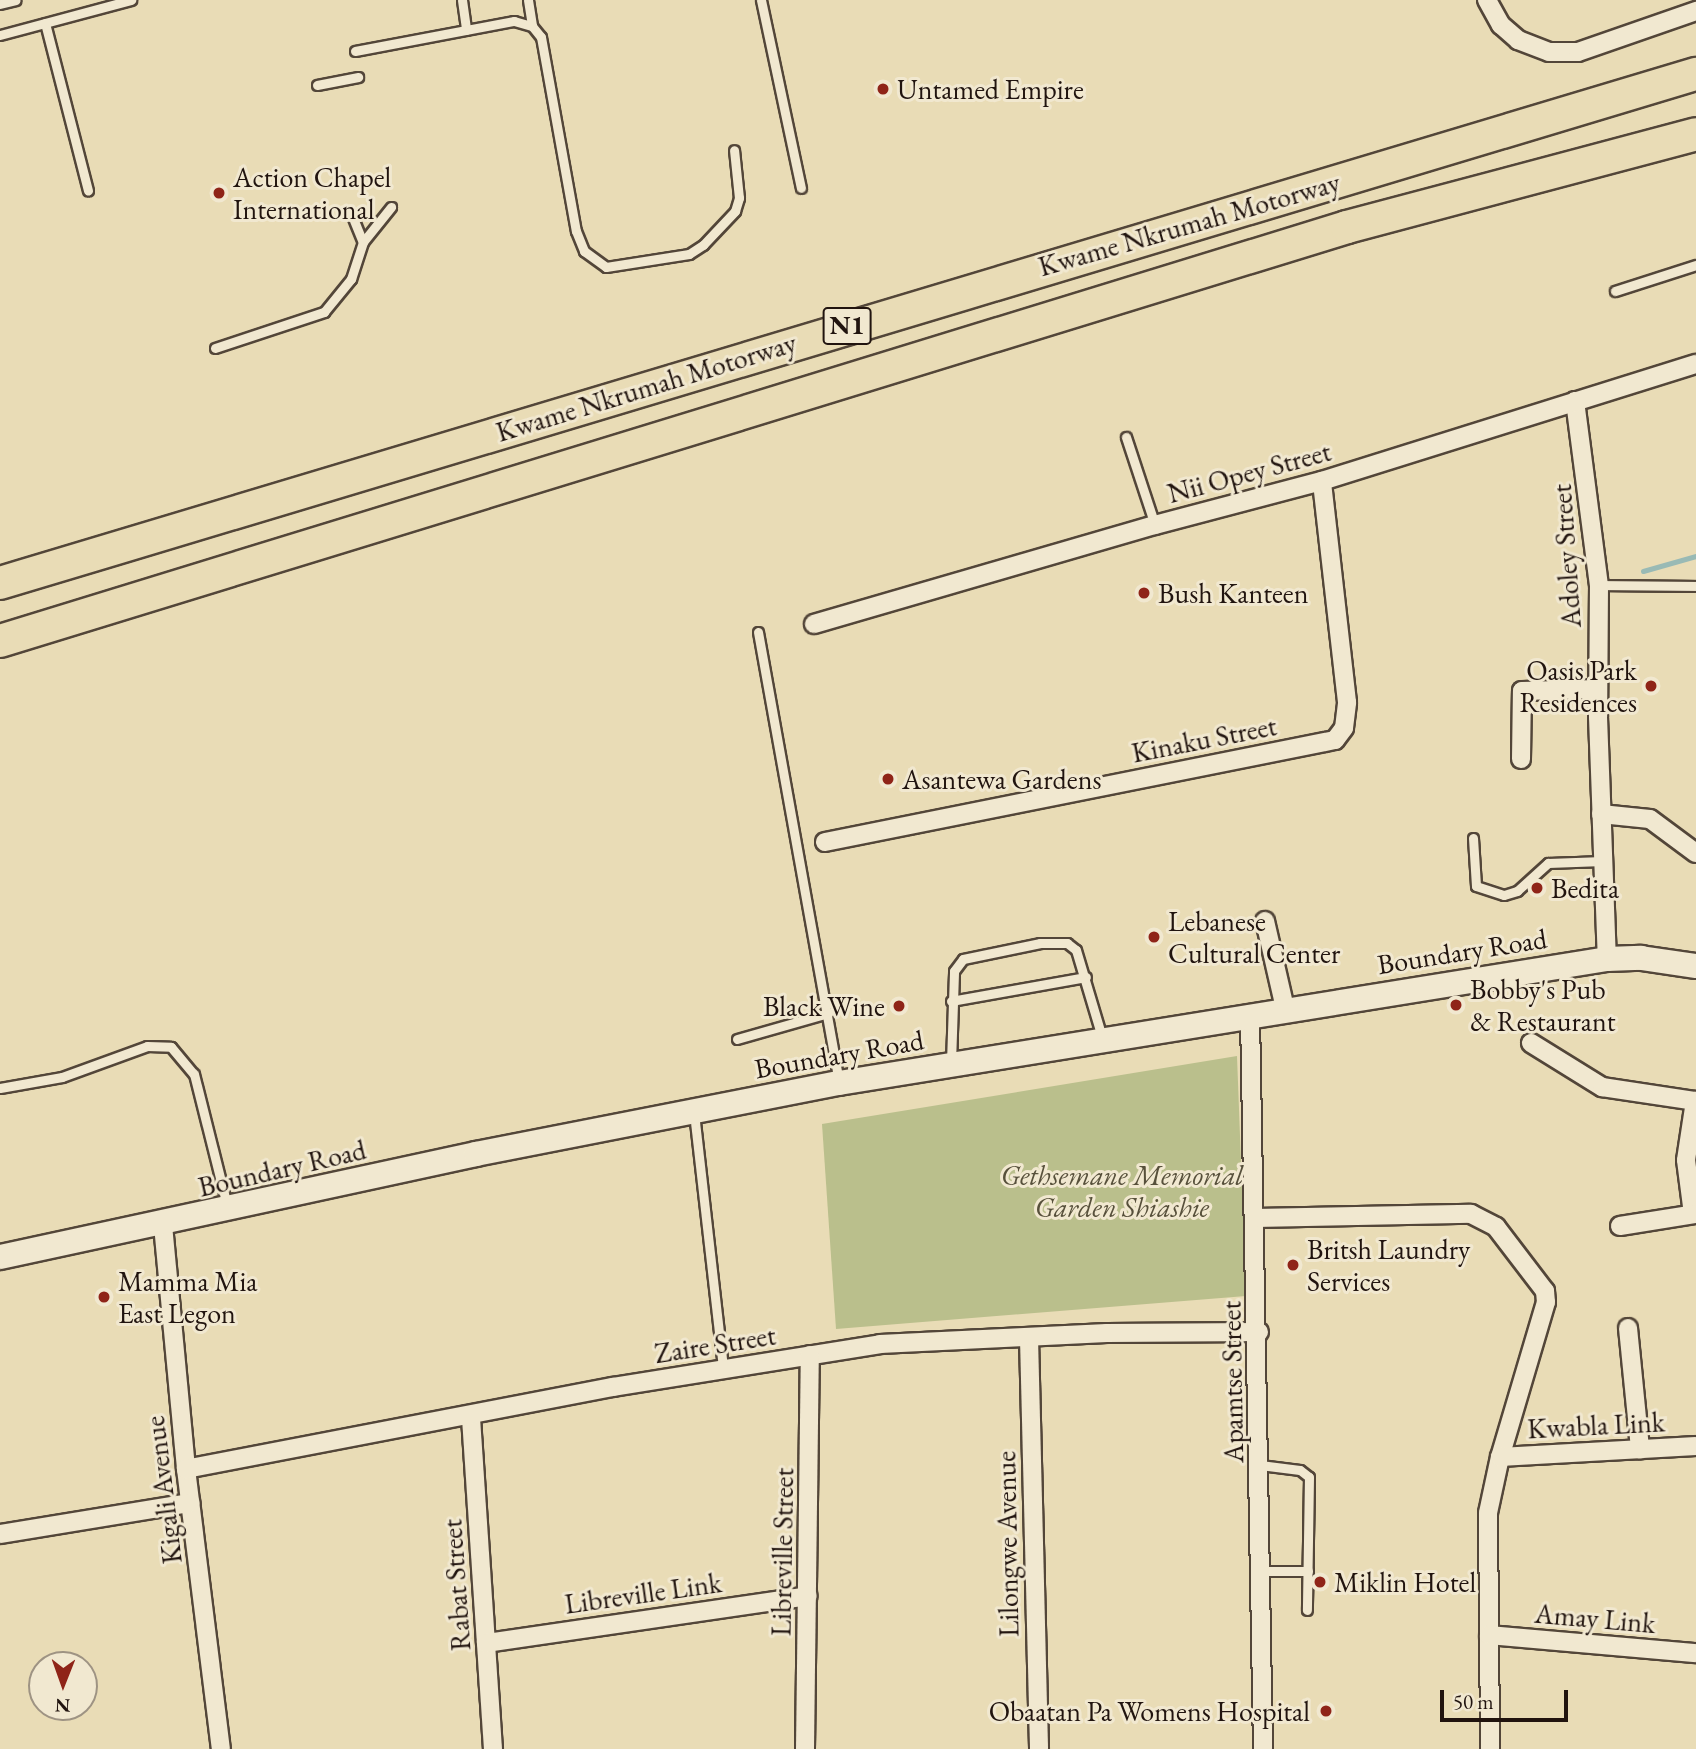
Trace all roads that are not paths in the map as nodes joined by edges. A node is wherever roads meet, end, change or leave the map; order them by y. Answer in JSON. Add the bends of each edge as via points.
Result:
{"nodes":[{"id":1,"x":16,"y":0,"type":"edge"},
{"id":2,"x":131,"y":0,"type":"edge"},
{"id":3,"x":462,"y":0,"type":"edge"},
{"id":4,"x":528,"y":0,"type":"edge"},
{"id":5,"x":761,"y":0,"type":"edge"},
{"id":6,"x":1487,"y":0,"type":"edge"},
{"id":7,"x":0,"y":4,"type":"edge"},
{"id":8,"x":1696,"y":11,"type":"edge"},
{"id":9,"x":45,"y":23,"type":"junction"},
{"id":10,"x":532,"y":26,"type":"junction"},
{"id":11,"x":466,"y":30,"type":"junction"},
{"id":12,"x":0,"y":35,"type":"edge"},
{"id":13,"x":355,"y":51,"type":"dead end"},
{"id":14,"x":1696,"y":74,"type":"edge"},
{"id":15,"x":358,"y":77,"type":"dead end"},
{"id":16,"x":317,"y":85,"type":"dead end"},
{"id":17,"x":1696,"y":134,"type":"edge"},
{"id":18,"x":734,"y":150,"type":"dead end"},
{"id":19,"x":801,"y":187,"type":"dead end"},
{"id":20,"x":89,"y":191,"type":"dead end"},
{"id":21,"x":391,"y":207,"type":"dead end"},
{"id":22,"x":351,"y":213,"type":"dead end"},
{"id":23,"x":363,"y":242,"type":"junction"},
{"id":24,"x":1696,"y":265,"type":"edge"},
{"id":25,"x":1615,"y":291,"type":"dead end"},
{"id":26,"x":215,"y":348,"type":"dead end"},
{"id":27,"x":1696,"y":364,"type":"edge"},
{"id":28,"x":1575,"y":401,"type":"junction"},
{"id":29,"x":1126,"y":437,"type":"dead end"},
{"id":30,"x":1322,"y":481,"type":"junction"},
{"id":31,"x":1155,"y":524,"type":"junction"},
{"id":32,"x":0,"y":583,"type":"edge"},
{"id":33,"x":1599,"y":585,"type":"junction"},
{"id":34,"x":1696,"y":586,"type":"edge"},
{"id":35,"x":814,"y":624,"type":"dead end"},
{"id":36,"x":758,"y":632,"type":"dead end"},
{"id":37,"x":0,"y":641,"type":"edge"},
{"id":38,"x":1598,"y":689,"type":"junction"},
{"id":39,"x":1521,"y":759,"type":"dead end"},
{"id":40,"x":1601,"y":814,"type":"junction"},
{"id":41,"x":1474,"y":838,"type":"dead end"},
{"id":42,"x":825,"y":842,"type":"dead end"},
{"id":43,"x":1696,"y":853,"type":"edge"},
{"id":44,"x":1603,"y":861,"type":"junction"},
{"id":45,"x":1265,"y":921,"type":"dead end"},
{"id":46,"x":1607,"y":959,"type":"junction"},
{"id":47,"x":1696,"y":966,"type":"edge"},
{"id":48,"x":1086,"y":977,"type":"junction"},
{"id":49,"x":951,"y":1001,"type":"junction"},
{"id":50,"x":1285,"y":1008,"type":"junction"},
{"id":51,"x":828,"y":1013,"type":"junction"},
{"id":52,"x":1250,"y":1014,"type":"junction"},
{"id":53,"x":737,"y":1039,"type":"dead end"},
{"id":54,"x":1103,"y":1039,"type":"junction"},
{"id":55,"x":1531,"y":1043,"type":"dead end"},
{"id":56,"x":951,"y":1064,"type":"junction"},
{"id":57,"x":839,"y":1083,"type":"junction"},
{"id":58,"x":0,"y":1088,"type":"edge"},
{"id":59,"x":1696,"y":1101,"type":"edge"},
{"id":60,"x":694,"y":1112,"type":"junction"},
{"id":61,"x":228,"y":1210,"type":"junction"},
{"id":62,"x":1694,"y":1214,"type":"edge"},
{"id":63,"x":1255,"y":1217,"type":"junction"},
{"id":64,"x":163,"y":1225,"type":"junction"},
{"id":65,"x":1620,"y":1226,"type":"dead end"},
{"id":66,"x":0,"y":1257,"type":"edge"},
{"id":67,"x":1628,"y":1328,"type":"dead end"},
{"id":68,"x":1259,"y":1332,"type":"junction"},
{"id":69,"x":1028,"y":1338,"type":"junction"},
{"id":70,"x":810,"y":1355,"type":"junction"},
{"id":71,"x":723,"y":1369,"type":"junction"},
{"id":72,"x":471,"y":1418,"type":"junction"},
{"id":73,"x":1696,"y":1446,"type":"edge"},
{"id":74,"x":1640,"y":1449,"type":"junction"},
{"id":75,"x":1500,"y":1457,"type":"junction"},
{"id":76,"x":1260,"y":1465,"type":"junction"},
{"id":77,"x":186,"y":1469,"type":"junction"},
{"id":78,"x":190,"y":1503,"type":"junction"},
{"id":79,"x":0,"y":1534,"type":"edge"},
{"id":80,"x":1261,"y":1571,"type":"junction"},
{"id":81,"x":1308,"y":1571,"type":"junction"},
{"id":82,"x":808,"y":1596,"type":"junction"},
{"id":83,"x":1307,"y":1610,"type":"dead end"},
{"id":84,"x":1489,"y":1635,"type":"junction"},
{"id":85,"x":486,"y":1643,"type":"junction"},
{"id":86,"x":1696,"y":1653,"type":"edge"},
{"id":87,"x":221,"y":1749,"type":"edge"},
{"id":88,"x":494,"y":1749,"type":"edge"},
{"id":89,"x":805,"y":1749,"type":"edge"},
{"id":90,"x":1039,"y":1749,"type":"edge"},
{"id":91,"x":1263,"y":1749,"type":"edge"},
{"id":92,"x":1490,"y":1749,"type":"edge"}],
"edges":[{"from":1,"to":7,"type":"lane"},
{"from":2,"to":9,"type":"lane"},
{"from":3,"to":11,"type":"lane"},
{"from":4,"to":10,"type":"lane"},
{"from":5,"to":19,"type":"lane"},
{"from":6,"to":8,"type":"street","via":[[1501,25],[1518,40],[1549,52],[1578,52]]},
{"from":9,"to":12,"type":"lane"},
{"from":9,"to":20,"type":"lane"},
{"from":10,"to":11,"type":"lane","via":[[514,21]]},
{"from":10,"to":18,"type":"lane","via":[[541,37],[576,231],[595,263],[606,267],[690,254],[703,245],[735,211],[739,198]]},
{"from":11,"to":13,"type":"lane"},
{"from":14,"to":32,"type":"highway","name":"Kwame Nkrumah Motorway","number":"N1"},
{"from":15,"to":16,"type":"lane"},
{"from":17,"to":37,"type":"highway","name":"Kwame Nkrumah Motorway","number":"N1","via":[[1347,227]]},
{"from":21,"to":23,"type":"lane"},
{"from":22,"to":23,"type":"lane"},
{"from":23,"to":26,"type":"lane","via":[[351,279],[324,312]]},
{"from":24,"to":25,"type":"lane"},
{"from":27,"to":28,"type":"street","name":"Nii Opey Street"},
{"from":28,"to":30,"type":"street","name":"Nii Opey Street"},
{"from":28,"to":33,"type":"street","name":"Adoley Street"},
{"from":29,"to":31,"type":"lane"},
{"from":30,"to":31,"type":"street","name":"Nii Opey Street"},
{"from":30,"to":42,"type":"street","name":"Kinaku Street","via":[[1347,702],[1344,728],[1335,740]]},
{"from":31,"to":35,"type":"street","name":"Nii Opey Street"},
{"from":33,"to":34,"type":"lane"},
{"from":33,"to":38,"type":"street","name":"Adoley Street"},
{"from":36,"to":51,"type":"lane"},
{"from":38,"to":39,"type":"street","via":[[1522,691]]},
{"from":38,"to":40,"type":"street","name":"Adoley Street"},
{"from":40,"to":43,"type":"street","via":[[1650,819]]},
{"from":40,"to":44,"type":"street","name":"Adoley Street"},
{"from":41,"to":44,"type":"lane","via":[[1476,886],[1504,895],[1517,891],[1548,863]]},
{"from":44,"to":46,"type":"street","name":"Adoley Street"},
{"from":45,"to":50,"type":"street"},
{"from":46,"to":47,"type":"main road","name":"Boundary Road","via":[[1641,958]]},
{"from":46,"to":50,"type":"main road","name":"Boundary Road"},
{"from":48,"to":49,"type":"lane"},
{"from":48,"to":49,"type":"lane","via":[[1076,950],[1067,943],[1040,943],[963,959],[954,971]]},
{"from":48,"to":54,"type":"lane"},
{"from":49,"to":56,"type":"lane"},
{"from":50,"to":52,"type":"main road","name":"Boundary Road"},
{"from":51,"to":53,"type":"lane"},
{"from":51,"to":57,"type":"lane"},
{"from":52,"to":54,"type":"main road","name":"Boundary Road"},
{"from":52,"to":63,"type":"street","name":"Apamtse Street"},
{"from":54,"to":56,"type":"main road","name":"Boundary Road"},
{"from":55,"to":59,"type":"street","via":[[1602,1087]]},
{"from":56,"to":57,"type":"main road","name":"Boundary Road"},
{"from":57,"to":60,"type":"main road","name":"Boundary Road"},
{"from":58,"to":61,"type":"lane","via":[[62,1077],[147,1046],[171,1047],[194,1074]]},
{"from":59,"to":62,"type":"street","via":[[1686,1160]]},
{"from":60,"to":61,"type":"main road","name":"Boundary Road","via":[[476,1154]]},
{"from":60,"to":71,"type":"lane"},
{"from":61,"to":64,"type":"main road","name":"Boundary Road"},
{"from":62,"to":65,"type":"street"},
{"from":63,"to":68,"type":"street","name":"Apamtse Street"},
{"from":63,"to":75,"type":"street","via":[[1471,1214],[1496,1227],[1545,1291],[1546,1302]]},
{"from":64,"to":66,"type":"main road","name":"Boundary Road"},
{"from":64,"to":77,"type":"street","name":"Kigali Avenue"},
{"from":67,"to":74,"type":"street"},
{"from":68,"to":69,"type":"street","name":"Zaire Street"},
{"from":68,"to":76,"type":"street","name":"Apamtse Street"},
{"from":69,"to":70,"type":"street","name":"Zaire Street","via":[[880,1345]]},
{"from":69,"to":90,"type":"street","name":"Lilongwe Avenue"},
{"from":70,"to":71,"type":"street","name":"Zaire Street"},
{"from":70,"to":82,"type":"street","name":"Libreville Street"},
{"from":71,"to":72,"type":"street","name":"Zaire Street"},
{"from":72,"to":77,"type":"street","name":"Zaire Street"},
{"from":72,"to":85,"type":"street","name":"Rabat Street"},
{"from":73,"to":74,"type":"street","name":"Kwabla Link"},
{"from":74,"to":75,"type":"street","name":"Kwabla Link"},
{"from":75,"to":84,"type":"street","via":[[1488,1513]]},
{"from":76,"to":80,"type":"street","name":"Apamtse Street"},
{"from":76,"to":81,"type":"lane","via":[[1300,1471],[1309,1477]]},
{"from":77,"to":78,"type":"street","name":"Kigali Avenue"},
{"from":78,"to":79,"type":"street"},
{"from":78,"to":87,"type":"street","name":"Kigali Avenue"},
{"from":80,"to":81,"type":"lane"},
{"from":80,"to":91,"type":"street","name":"Apamtse Street"},
{"from":81,"to":83,"type":"lane"},
{"from":82,"to":85,"type":"street","name":"Libreville Link"},
{"from":82,"to":89,"type":"street","name":"Libreville Street"},
{"from":84,"to":86,"type":"street","name":"Amay Link"},
{"from":84,"to":92,"type":"street"},
{"from":85,"to":88,"type":"street","name":"Rabat Street"}]}
